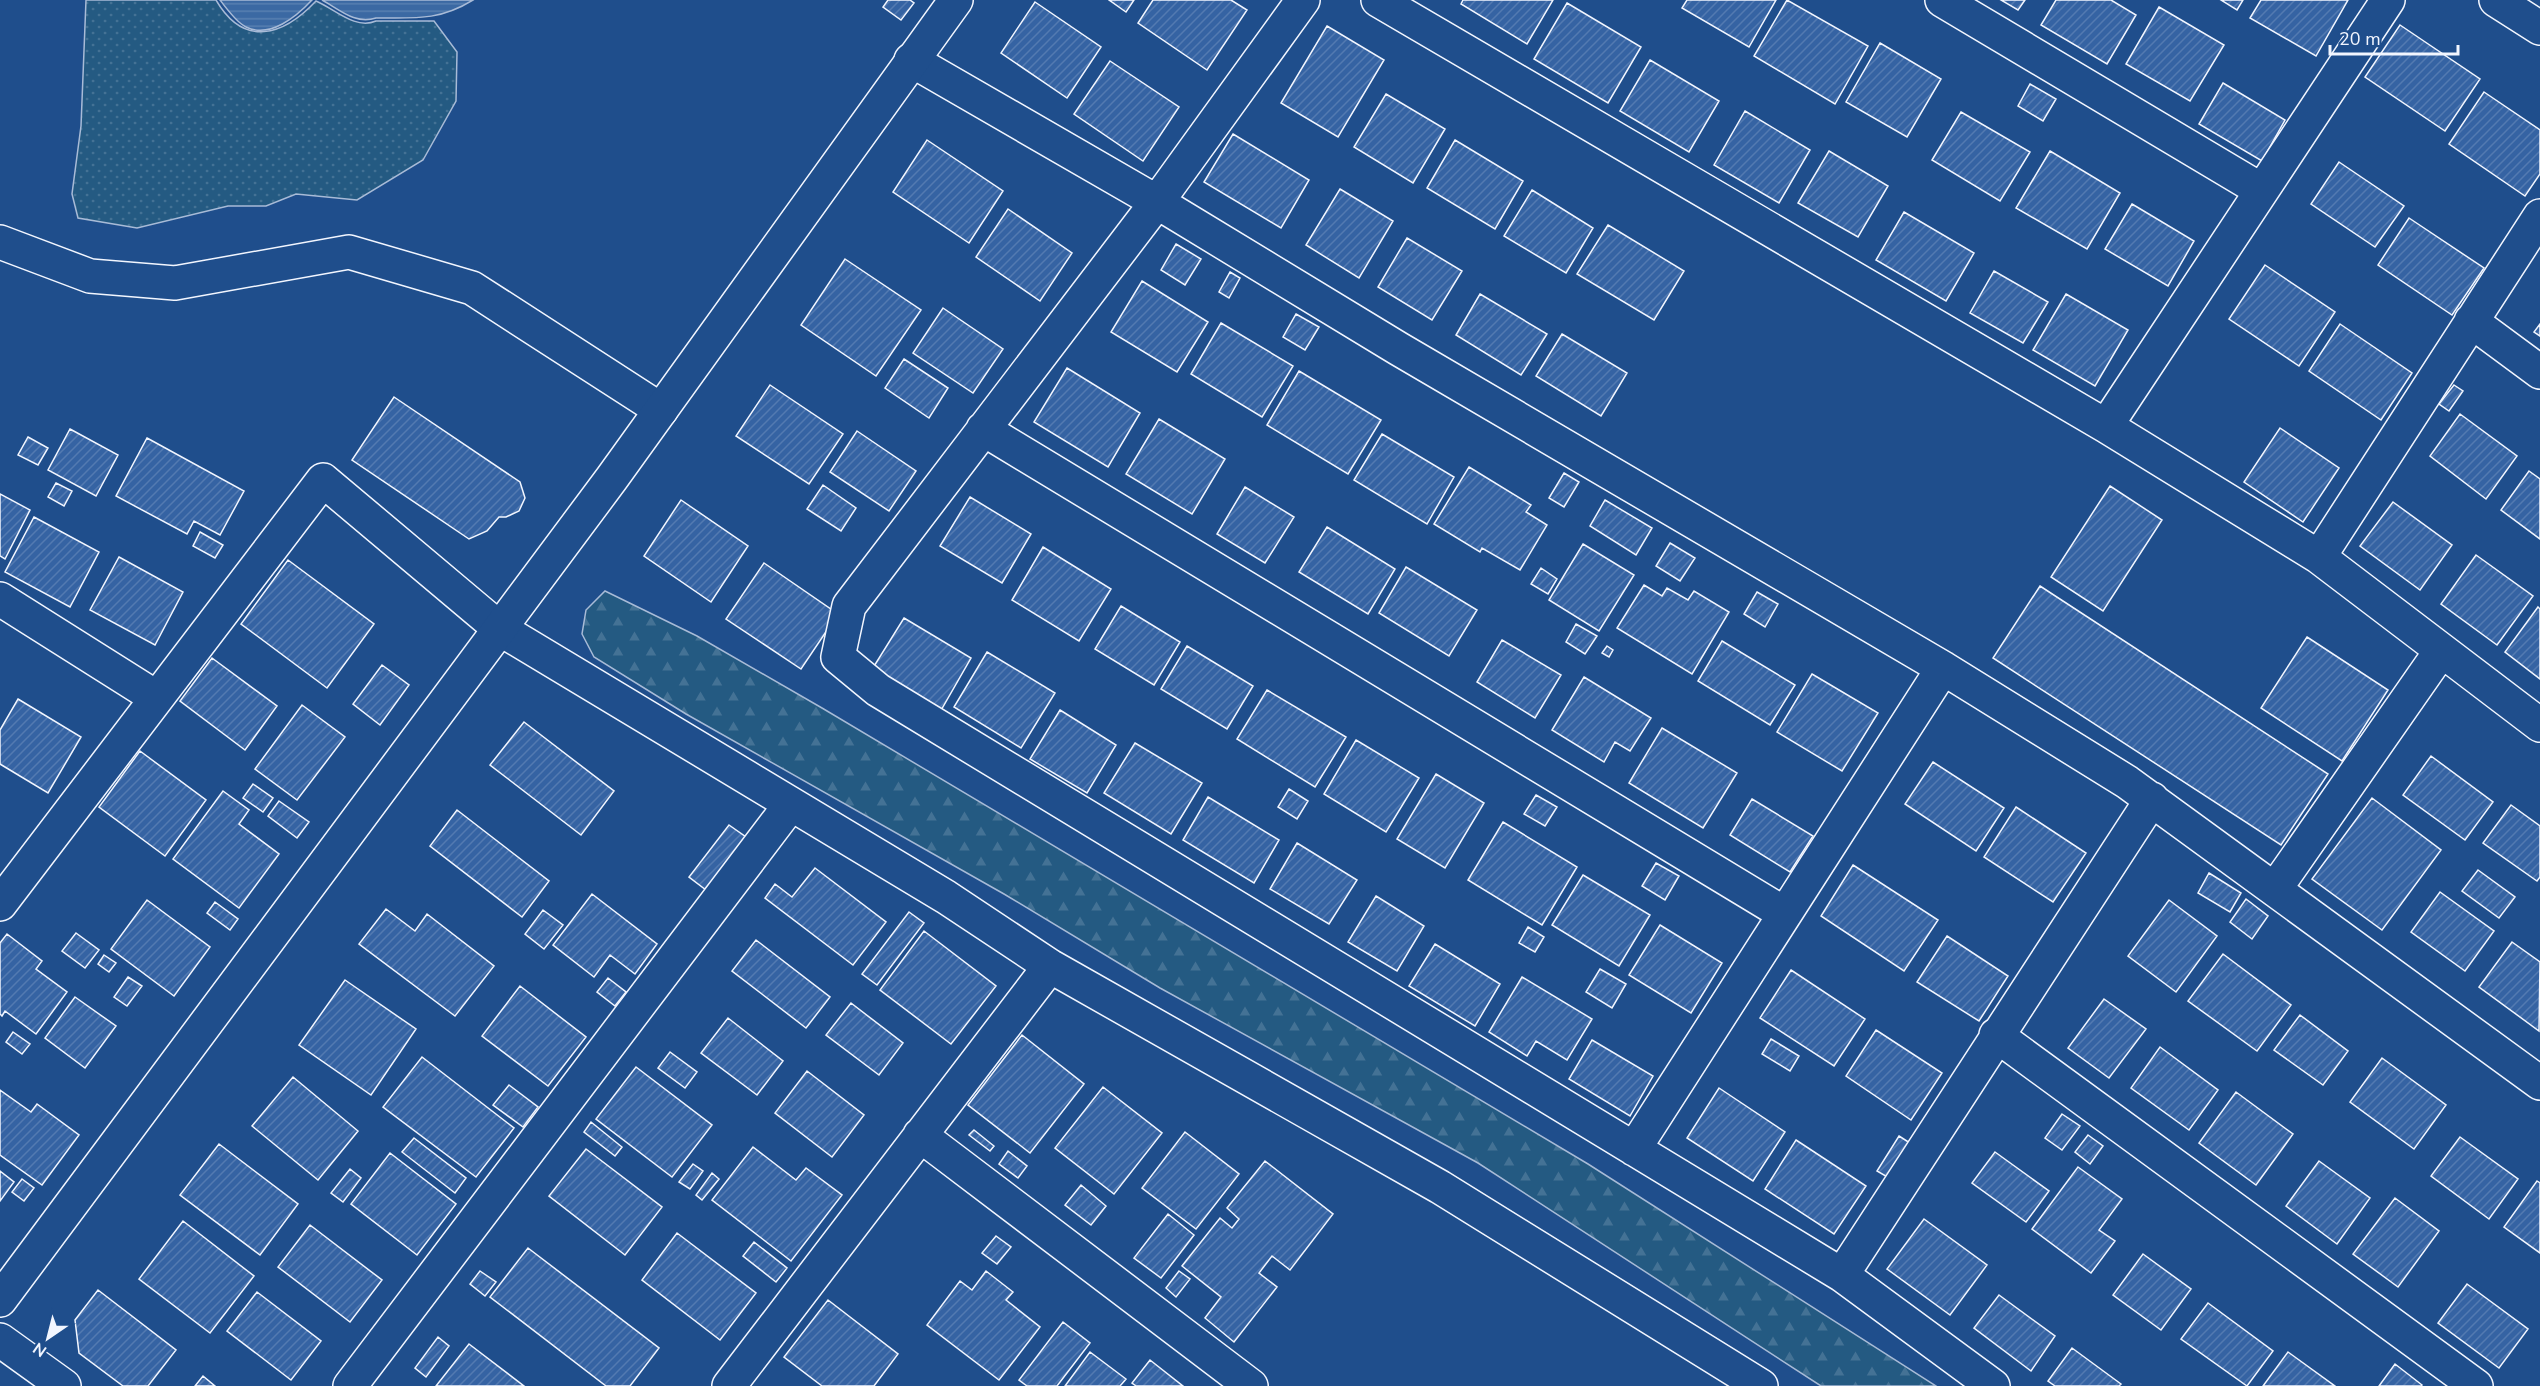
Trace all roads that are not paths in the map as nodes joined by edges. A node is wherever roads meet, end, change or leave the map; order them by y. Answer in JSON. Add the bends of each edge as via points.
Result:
{"nodes":[{"id":1,"x":956,"y":0,"type":"edge"},
{"id":2,"x":1303,"y":0,"type":"edge"},
{"id":3,"x":1378,"y":0,"type":"edge"},
{"id":4,"x":1942,"y":0,"type":"edge"},
{"id":5,"x":2388,"y":0,"type":"edge"},
{"id":6,"x":2496,"y":0,"type":"edge"},
{"id":7,"x":2540,"y":28,"type":"edge"},
{"id":8,"x":910,"y":60,"type":"junction"},
{"id":9,"x":2261,"y":190,"type":"junction"},
{"id":10,"x":1157,"y":202,"type":"junction"},
{"id":11,"x":2540,"y":216,"type":"edge"},
{"id":12,"x":0,"y":242,"type":"edge"},
{"id":13,"x":2472,"y":321,"type":"junction"},
{"id":14,"x":2540,"y":372,"type":"edge"},
{"id":15,"x":662,"y":410,"type":"junction"},
{"id":16,"x":2106,"y":426,"type":"junction"},
{"id":17,"x":983,"y":429,"type":"junction"},
{"id":18,"x":2319,"y":557,"type":"junction"},
{"id":19,"x":0,"y":599,"type":"edge"},
{"id":20,"x":500,"y":629,"type":"junction"},
{"id":21,"x":2441,"y":651,"type":"junction"},
{"id":22,"x":1943,"y":668,"type":"junction"},
{"id":23,"x":157,"y":698,"type":"junction"},
{"id":24,"x":2540,"y":725,"type":"edge"},
{"id":25,"x":2152,"y":799,"type":"junction"},
{"id":26,"x":791,"y":804,"type":"junction"},
{"id":27,"x":2275,"y":889,"type":"junction"},
{"id":28,"x":0,"y":904,"type":"edge"},
{"id":29,"x":1785,"y":914,"type":"junction"},
{"id":30,"x":1050,"y":966,"type":"junction"},
{"id":31,"x":1996,"y":1035,"type":"junction"},
{"id":32,"x":2540,"y":1083,"type":"edge"},
{"id":33,"x":920,"y":1135,"type":"junction"},
{"id":34,"x":1634,"y":1149,"type":"junction"},
{"id":35,"x":1842,"y":1275,"type":"junction"},
{"id":36,"x":0,"y":1300,"type":"edge"},
{"id":37,"x":0,"y":1340,"type":"edge"},
{"id":38,"x":64,"y":1386,"type":"edge"},
{"id":39,"x":350,"y":1386,"type":"edge"},
{"id":40,"x":730,"y":1386,"type":"edge"},
{"id":41,"x":1251,"y":1386,"type":"edge"},
{"id":42,"x":1761,"y":1386,"type":"edge"},
{"id":43,"x":1993,"y":1386,"type":"edge"},
{"id":44,"x":2475,"y":1386,"type":"edge"}],
"edges":[{"from":1,"to":8,"type":"street"},
{"from":2,"to":10,"type":"street"},
{"from":3,"to":16,"type":"street"},
{"from":4,"to":9,"type":"street"},
{"from":5,"to":9,"type":"street"},
{"from":6,"to":7,"type":"street"},
{"from":8,"to":10,"type":"street"},
{"from":8,"to":15,"type":"street"},
{"from":9,"to":16,"type":"street"},
{"from":10,"to":17,"type":"street"},
{"from":10,"to":22,"type":"street","via":[[1399,349]]},
{"from":11,"to":13,"type":"street"},
{"from":12,"to":15,"type":"street","via":[[90,276],[175,283],[349,252],[472,288]]},
{"from":13,"to":14,"type":"street"},
{"from":13,"to":18,"type":"street"},
{"from":15,"to":20,"type":"street"},
{"from":16,"to":18,"type":"street"},
{"from":17,"to":29,"type":"street"},
{"from":17,"to":34,"type":"street","via":[[849,606],[838,657],[888,696]]},
{"from":18,"to":21,"type":"street"},
{"from":19,"to":23,"type":"street"},
{"from":20,"to":23,"type":"street","via":[[323,480]]},
{"from":20,"to":26,"type":"street"},
{"from":20,"to":36,"type":"street"},
{"from":21,"to":24,"type":"street"},
{"from":21,"to":27,"type":"street"},
{"from":22,"to":25,"type":"street"},
{"from":22,"to":29,"type":"street"},
{"from":23,"to":28,"type":"street"},
{"from":25,"to":27,"type":"street"},
{"from":25,"to":31,"type":"street"},
{"from":26,"to":30,"type":"street","via":[[946,897]]},
{"from":26,"to":39,"type":"street"},
{"from":27,"to":32,"type":"street"},
{"from":29,"to":34,"type":"street"},
{"from":30,"to":33,"type":"street"},
{"from":30,"to":42,"type":"street","via":[[1440,1187]]},
{"from":31,"to":35,"type":"street"},
{"from":31,"to":44,"type":"street"},
{"from":33,"to":40,"type":"street"},
{"from":33,"to":41,"type":"street"},
{"from":34,"to":35,"type":"street"},
{"from":35,"to":43,"type":"street"},
{"from":37,"to":38,"type":"street"}]}
